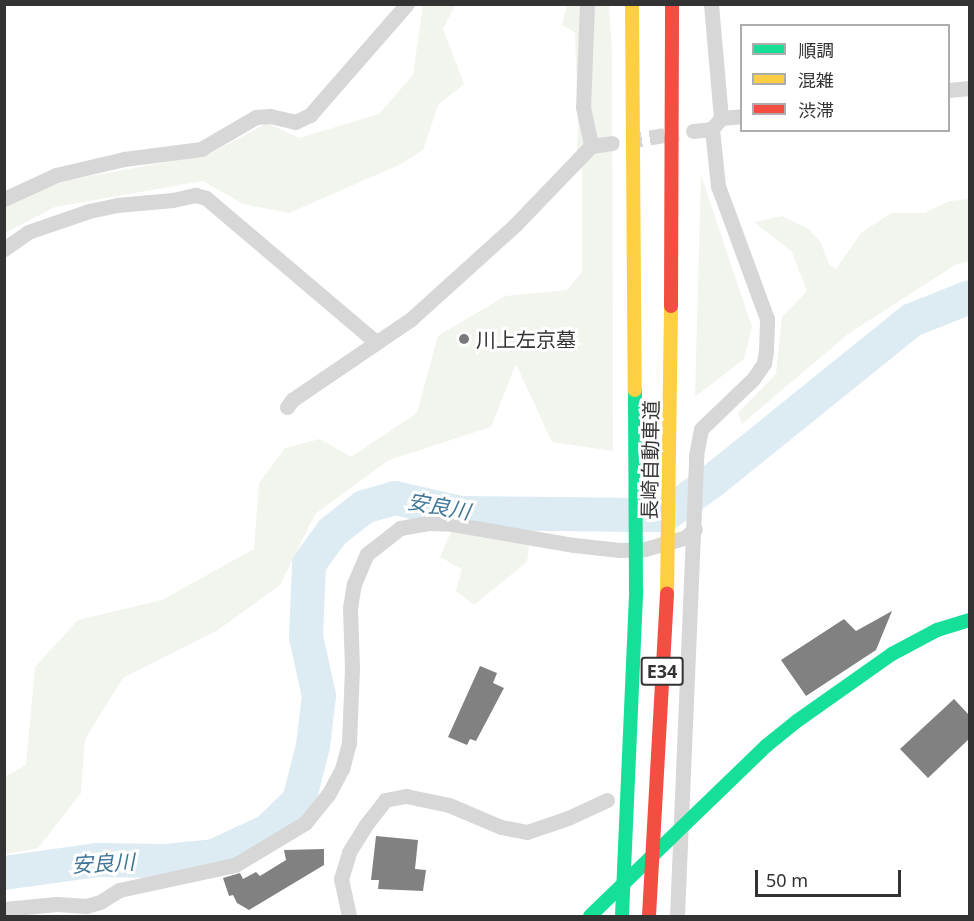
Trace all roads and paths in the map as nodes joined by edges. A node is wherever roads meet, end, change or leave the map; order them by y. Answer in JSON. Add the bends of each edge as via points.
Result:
{"nodes":[{"id":1,"x":407,"y":4,"type":"edge"},
{"id":2,"x":586,"y":4,"type":"edge"},
{"id":3,"x":632,"y":4,"type":"edge"},
{"id":4,"x":672,"y":4,"type":"edge"},
{"id":5,"x":711,"y":4,"type":"edge"},
{"id":6,"x":969,"y":88,"type":"edge"},
{"id":7,"x":950,"y":90,"type":"edge"},
{"id":8,"x":740,"y":116,"type":"edge"},
{"id":9,"x":716,"y":123,"type":"junction"},
{"id":10,"x":693,"y":131,"type":"tunnel mouth"},
{"id":11,"x":612,"y":143,"type":"tunnel mouth"},
{"id":12,"x":591,"y":146,"type":"junction"},
{"id":13,"x":4,"y":199,"type":"edge"},
{"id":14,"x":4,"y":249,"type":"edge"},
{"id":15,"x":376,"y":342,"type":"junction"},
{"id":16,"x":286,"y":407,"type":"dead end"},
{"id":17,"x":695,"y":529,"type":"junction"},
{"id":18,"x":969,"y":620,"type":"edge"},
{"id":19,"x":607,"y":800,"type":"dead end"},
{"id":20,"x":682,"y":828,"type":"junction"},
{"id":21,"x":4,"y":909,"type":"edge"},
{"id":22,"x":349,"y":916,"type":"edge"},
{"id":23,"x":590,"y":916,"type":"edge"},
{"id":24,"x":622,"y":916,"type":"edge"},
{"id":25,"x":649,"y":916,"type":"edge"},
{"id":26,"x":677,"y":916,"type":"edge"}],
"edges":[{"from":1,"to":13,"type":"street","via":[[310,116],[295,122],[256,117],[201,149],[124,159],[56,175]]},
{"from":2,"to":12,"type":"street","via":[[583,107]]},
{"from":3,"to":24,"type":"main road","name":"長崎自動車道","number":"E34","via":[[636,590]]},
{"from":4,"to":25,"type":"main road","name":"長崎自動車道","number":"E34","via":[[667,588]]},
{"from":5,"to":9,"type":"street"},
{"from":6,"to":7,"type":"street"},
{"from":8,"to":9,"type":"street"},
{"from":9,"to":10,"type":"street"},
{"from":9,"to":17,"type":"street","via":[[718,186],[767,319],[766,351],[764,363],[753,379],[701,429],[696,455]]},
{"from":11,"to":12,"type":"street"},
{"from":12,"to":15,"type":"street","via":[[450,285],[411,319]]},
{"from":14,"to":15,"type":"street","via":[[28,232],[89,211],[195,195],[206,198]]},
{"from":15,"to":16,"type":"street"},
{"from":17,"to":20,"type":"street"},
{"from":17,"to":21,"type":"street","via":[[684,538],[645,549],[620,550],[452,524],[400,528],[367,554],[354,584],[350,608],[349,743],[342,769],[328,795],[305,824],[234,865],[119,890],[86,906],[57,904]]},
{"from":18,"to":20,"type":"main road","via":[[937,630],[892,654],[797,721]]},
{"from":19,"to":22,"type":"street","via":[[527,832],[501,827],[449,805],[406,796],[385,800],[349,852],[341,879]]},
{"from":20,"to":23,"type":"main road"},
{"from":20,"to":26,"type":"street"}]}
